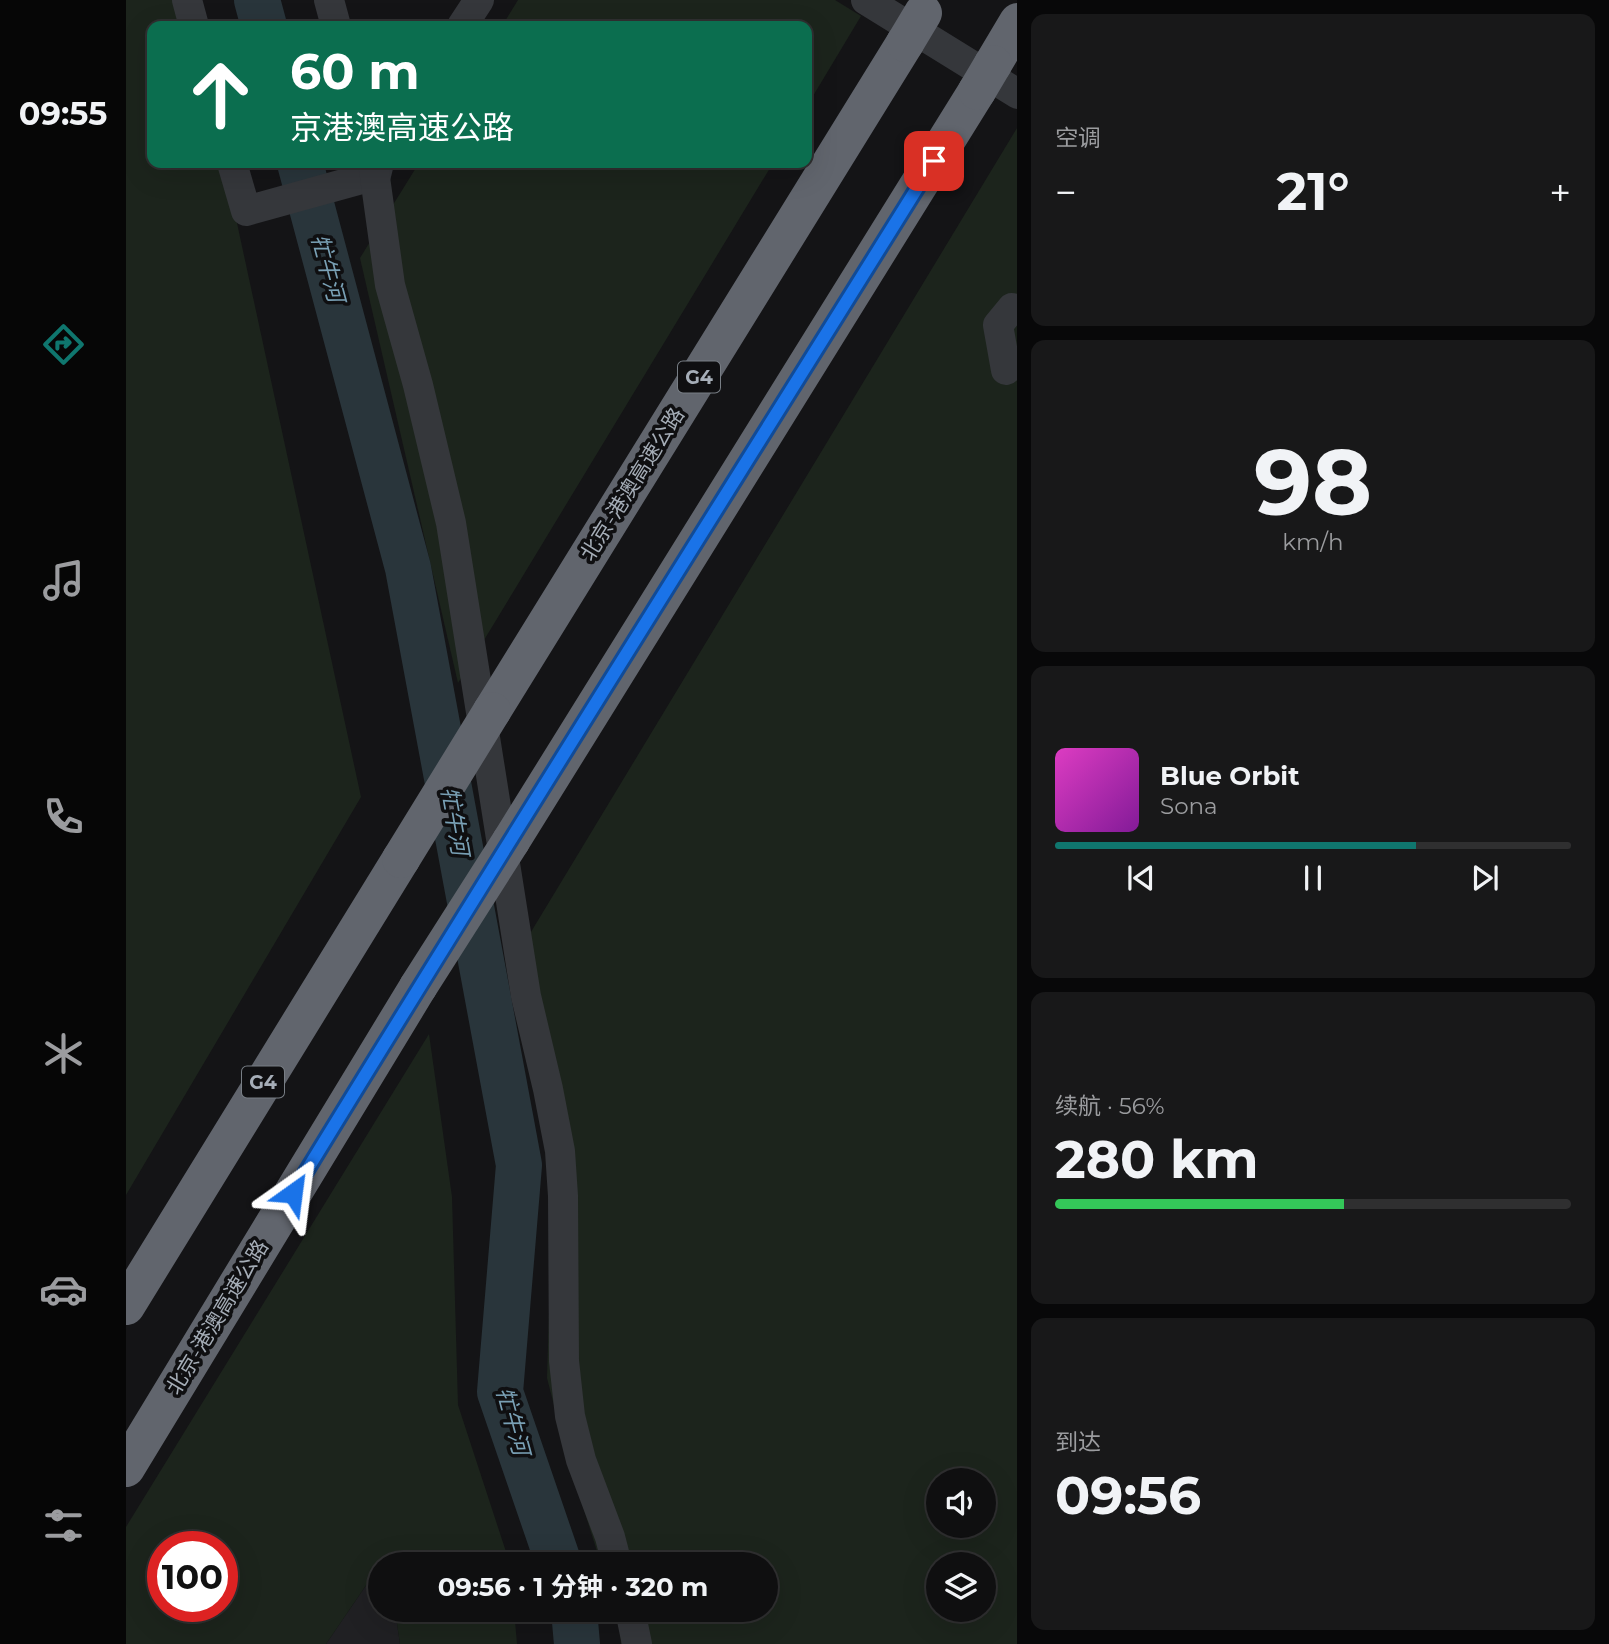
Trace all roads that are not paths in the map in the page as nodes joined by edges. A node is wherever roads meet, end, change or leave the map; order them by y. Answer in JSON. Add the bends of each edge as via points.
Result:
{"nodes":[{"id":1,"x":187,"y":0,"type":"edge"},
{"id":2,"x":329,"y":0,"type":"edge"},
{"id":3,"x":479,"y":0,"type":"edge"},
{"id":4,"x":866,"y":0,"type":"edge"},
{"id":5,"x":920,"y":19,"type":"edge"},
{"id":6,"x":193,"y":21,"type":"edge"},
{"id":7,"x":335,"y":21,"type":"edge"},
{"id":8,"x":465,"y":21,"type":"edge"},
{"id":9,"x":1017,"y":22,"type":"edge"},
{"id":10,"x":1017,"y":94,"type":"edge"},
{"id":11,"x":233,"y":168,"type":"edge"},
{"id":12,"x":374,"y":168,"type":"edge"},
{"id":13,"x":376,"y":168,"type":"edge"},
{"id":14,"x":1017,"y":309,"type":"edge"},
{"id":15,"x":1006,"y":370,"type":"dead end"},
{"id":16,"x":126,"y":1306,"type":"edge"},
{"id":17,"x":126,"y":1468,"type":"edge"},
{"id":18,"x":614,"y":1552,"type":"edge"},
{"id":19,"x":632,"y":1622,"type":"edge"},
{"id":20,"x":637,"y":1644,"type":"edge"}],
"edges":[{"from":1,"to":6,"type":"street"},
{"from":2,"to":7,"type":"street"},
{"from":3,"to":8,"type":"street"},
{"from":4,"to":10,"type":"street"},
{"from":5,"to":16,"type":"highway","name":"北京-港澳高速公路","number":"G4","bridge":true},
{"from":9,"to":17,"type":"highway","name":"北京-港澳高速公路","bridge":true,"via":[[418,987]]},
{"from":11,"to":12,"type":"street","via":[[246,211],[348,185]]},
{"from":13,"to":18,"type":"street","via":[[390,285],[450,523],[526,996],[560,1151],[564,1362],[570,1416]]},
{"from":14,"to":15,"type":"street","via":[[1012,308],[998,325]]},
{"from":19,"to":20,"type":"street"}]}
